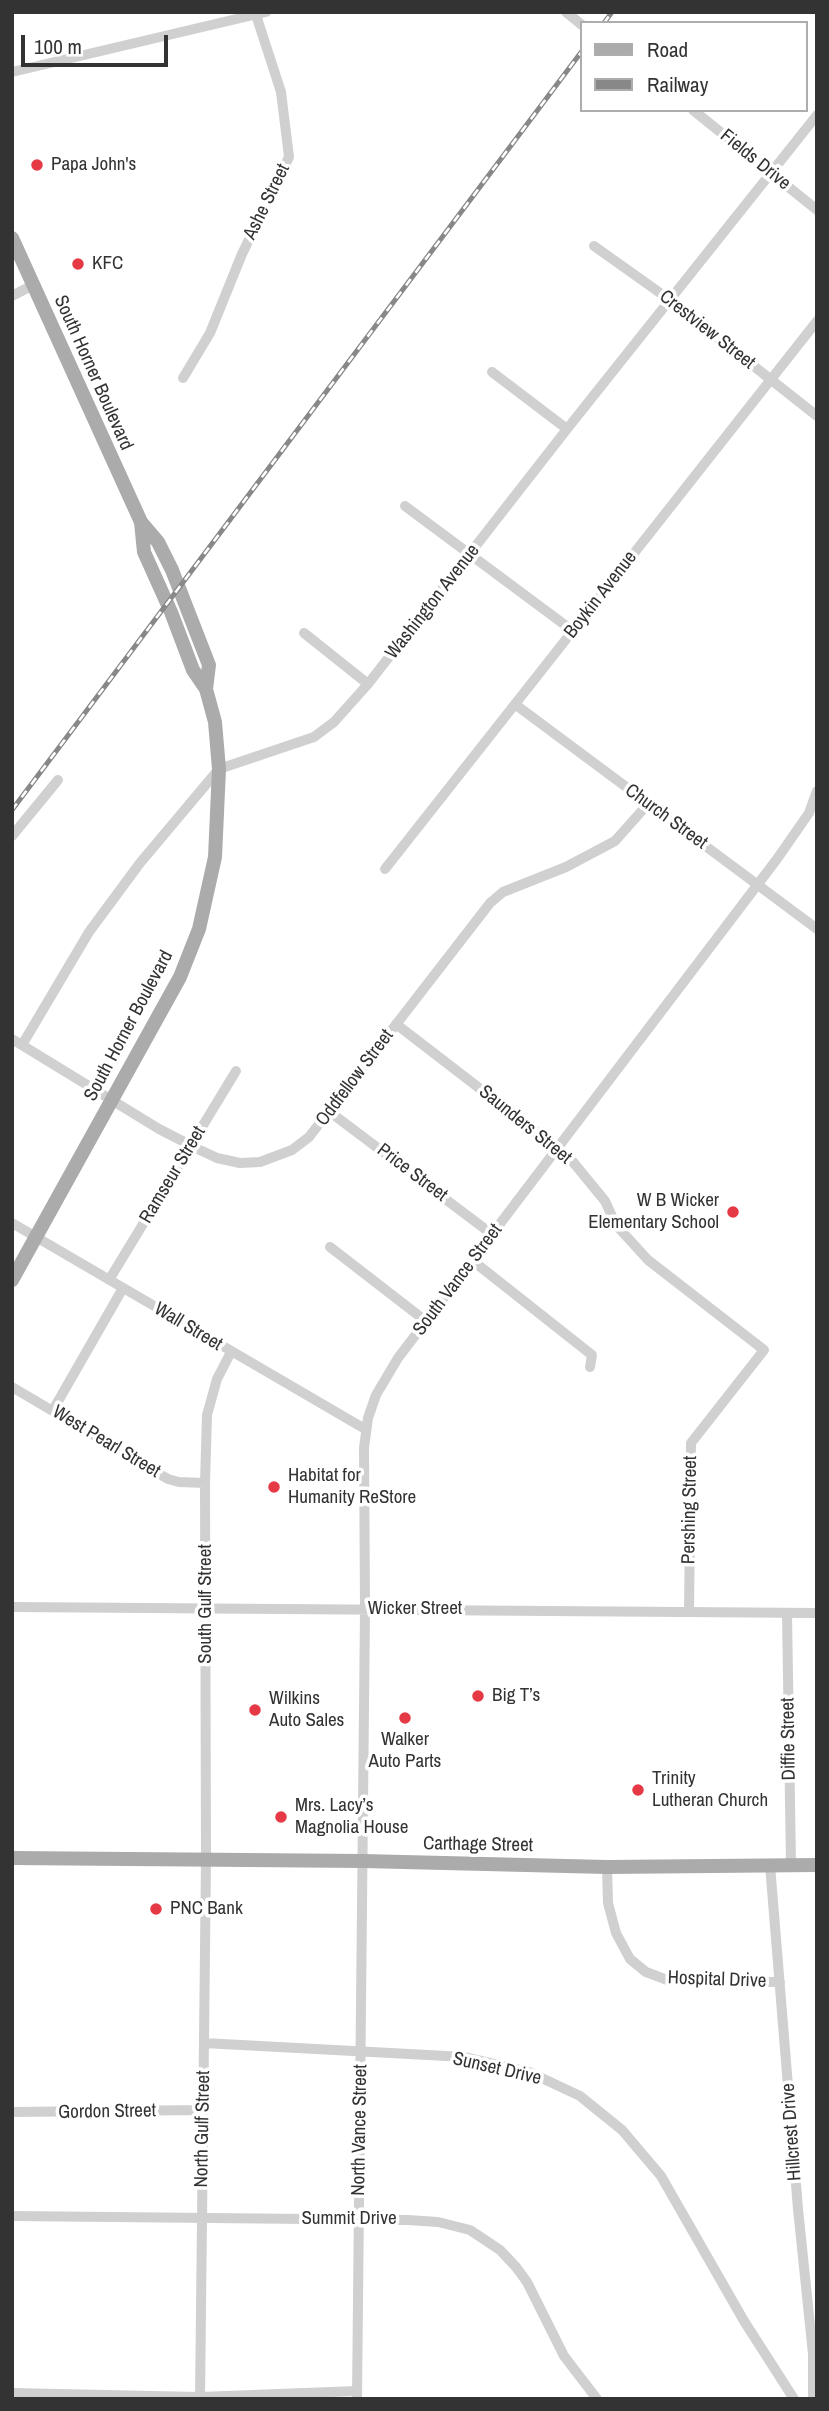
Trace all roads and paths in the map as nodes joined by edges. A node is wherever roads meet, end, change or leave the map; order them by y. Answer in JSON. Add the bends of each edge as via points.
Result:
{"nodes":[{"id":1,"x":566,"y":12,"type":"edge"},
{"id":2,"x":261,"y":14,"type":"edge"},
{"id":3,"x":580,"y":23,"type":"edge"},
{"id":4,"x":12,"y":72,"type":"edge"},
{"id":5,"x":696,"y":112,"type":"edge"},
{"id":6,"x":817,"y":115,"type":"edge"},
{"id":7,"x":771,"y":173,"type":"junction"},
{"id":8,"x":817,"y":210,"type":"edge"},
{"id":9,"x":12,"y":238,"type":"edge"},
{"id":10,"x":594,"y":247,"type":"dead end"},
{"id":11,"x":33,"y":285,"type":"junction"},
{"id":12,"x":12,"y":296,"type":"edge"},
{"id":13,"x":670,"y":300,"type":"junction"},
{"id":14,"x":817,"y":321,"type":"edge"},
{"id":15,"x":492,"y":372,"type":"dead end"},
{"id":16,"x":183,"y":378,"type":"dead end"},
{"id":17,"x":770,"y":379,"type":"junction"},
{"id":18,"x":817,"y":416,"type":"edge"},
{"id":19,"x":567,"y":429,"type":"junction"},
{"id":20,"x":405,"y":506,"type":"dead end"},
{"id":21,"x":471,"y":555,"type":"junction"},
{"id":22,"x":573,"y":631,"type":"junction"},
{"id":23,"x":304,"y":633,"type":"dead end"},
{"id":24,"x":368,"y":684,"type":"junction"},
{"id":25,"x":516,"y":705,"type":"junction"},
{"id":26,"x":219,"y":769,"type":"junction"},
{"id":27,"x":58,"y":780,"type":"dead end"},
{"id":28,"x":817,"y":790,"type":"edge"},
{"id":29,"x":648,"y":805,"type":"junction"},
{"id":30,"x":12,"y":836,"type":"edge"},
{"id":31,"x":385,"y":869,"type":"dead end"},
{"id":32,"x":758,"y":884,"type":"junction"},
{"id":33,"x":817,"y":929,"type":"edge"},
{"id":34,"x":396,"y":1024,"type":"junction"},
{"id":35,"x":17,"y":1042,"type":"edge"},
{"id":36,"x":236,"y":1071,"type":"dead end"},
{"id":37,"x":112,"y":1101,"type":"junction"},
{"id":38,"x":330,"y":1112,"type":"junction"},
{"id":39,"x":191,"y":1145,"type":"junction"},
{"id":40,"x":557,"y":1148,"type":"junction"},
{"id":41,"x":12,"y":1223,"type":"edge"},
{"id":42,"x":493,"y":1234,"type":"junction"},
{"id":43,"x":36,"y":1237,"type":"junction"},
{"id":44,"x":330,"y":1247,"type":"dead end"},
{"id":45,"x":472,"y":1261,"type":"junction"},
{"id":46,"x":12,"y":1280,"type":"edge"},
{"id":47,"x":110,"y":1280,"type":"junction"},
{"id":48,"x":123,"y":1288,"type":"junction"},
{"id":49,"x":426,"y":1322,"type":"junction"},
{"id":50,"x":764,"y":1350,"type":"joint"},
{"id":51,"x":231,"y":1352,"type":"junction"},
{"id":52,"x":590,"y":1367,"type":"dead end"},
{"id":53,"x":12,"y":1387,"type":"edge"},
{"id":54,"x":53,"y":1410,"type":"junction"},
{"id":55,"x":365,"y":1429,"type":"junction"},
{"id":56,"x":205,"y":1483,"type":"junction"},
{"id":57,"x":12,"y":1607,"type":"edge"},
{"id":58,"x":207,"y":1607,"type":"junction"},
{"id":59,"x":365,"y":1609,"type":"junction"},
{"id":60,"x":689,"y":1612,"type":"junction"},
{"id":61,"x":817,"y":1613,"type":"edge"},
{"id":62,"x":787,"y":1614,"type":"junction"},
{"id":63,"x":12,"y":1858,"type":"edge"},
{"id":64,"x":206,"y":1860,"type":"junction"},
{"id":65,"x":363,"y":1861,"type":"junction"},
{"id":66,"x":770,"y":1865,"type":"junction"},
{"id":67,"x":791,"y":1865,"type":"junction"},
{"id":68,"x":817,"y":1865,"type":"edge"},
{"id":69,"x":607,"y":1867,"type":"junction"},
{"id":70,"x":780,"y":1982,"type":"junction"},
{"id":71,"x":204,"y":2043,"type":"junction"},
{"id":72,"x":361,"y":2053,"type":"junction"},
{"id":73,"x":202,"y":2110,"type":"junction"},
{"id":74,"x":12,"y":2112,"type":"edge"},
{"id":75,"x":12,"y":2216,"type":"edge"},
{"id":76,"x":201,"y":2219,"type":"junction"},
{"id":77,"x":359,"y":2219,"type":"junction"},
{"id":78,"x":12,"y":2393,"type":"edge"},
{"id":79,"x":357,"y":2395,"type":"edge"},
{"id":80,"x":200,"y":2398,"type":"edge"},
{"id":81,"x":597,"y":2399,"type":"edge"},
{"id":82,"x":794,"y":2399,"type":"edge"},
{"id":83,"x":813,"y":2399,"type":"edge"}],
"edges":[{"from":1,"to":3,"type":"street"},
{"from":2,"to":4,"type":"street"},
{"from":2,"to":16,"type":"street","name":"Ashe Street","via":[[281,92],[289,157],[210,333]]},
{"from":5,"to":7,"type":"street","name":"Fields Drive"},
{"from":6,"to":7,"type":"street","name":"Washington Avenue"},
{"from":7,"to":8,"type":"street","name":"Fields Drive"},
{"from":7,"to":13,"type":"street","name":"Washington Avenue"},
{"from":9,"to":11,"type":"main road","name":"South Horner Boulevard"},
{"from":10,"to":13,"type":"street","name":"Crestview Street"},
{"from":11,"to":12,"type":"street"},
{"from":11,"to":26,"type":"main road","name":"South Horner Boulevard","via":[[141,522],[158,542],[183,597],[209,665],[206,689],[215,722]]},
{"from":13,"to":17,"type":"street","name":"Crestview Street"},
{"from":13,"to":19,"type":"street","name":"Washington Avenue"},
{"from":14,"to":17,"type":"street","name":"Boykin Avenue"},
{"from":15,"to":19,"type":"street"},
{"from":17,"to":18,"type":"street","name":"Crestview Street"},
{"from":17,"to":22,"type":"street","name":"Boykin Avenue"},
{"from":19,"to":21,"type":"street","name":"Washington Avenue"},
{"from":20,"to":21,"type":"street"},
{"from":21,"to":22,"type":"street"},
{"from":21,"to":24,"type":"street","name":"Washington Avenue"},
{"from":22,"to":25,"type":"street","name":"Boykin Avenue"},
{"from":23,"to":24,"type":"street"},
{"from":24,"to":26,"type":"street","name":"Washington Avenue","via":[[314,737]]},
{"from":25,"to":29,"type":"street","name":"Church Street"},
{"from":25,"to":31,"type":"street","name":"Boykin Avenue"},
{"from":26,"to":35,"type":"street","via":[[140,863]]},
{"from":26,"to":37,"type":"main road","name":"South Horner Boulevard","via":[[215,857],[199,929],[167,1003]]},
{"from":27,"to":30,"type":"street"},
{"from":28,"to":32,"type":"street","name":"South Vance Street","via":[[809,813]]},
{"from":29,"to":32,"type":"street","name":"Church Street"},
{"from":29,"to":34,"type":"street","name":"Oddfellow Street","via":[[615,841],[503,892]]},
{"from":32,"to":33,"type":"street","name":"Church Street"},
{"from":32,"to":40,"type":"street","name":"South Vance Street"},
{"from":34,"to":38,"type":"street","name":"Oddfellow Street"},
{"from":34,"to":40,"type":"street","name":"Saunders Street"},
{"from":35,"to":37,"type":"street","name":"Oddfellow Street"},
{"from":36,"to":39,"type":"street","name":"Ramseur Street"},
{"from":37,"to":39,"type":"street","name":"Oddfellow Street"},
{"from":37,"to":43,"type":"main road","name":"South Horner Boulevard"},
{"from":38,"to":39,"type":"street","name":"Oddfellow Street","via":[[292,1150],[260,1162],[217,1158]]},
{"from":38,"to":42,"type":"street","name":"Price Street"},
{"from":39,"to":47,"type":"street","name":"Ramseur Street"},
{"from":40,"to":42,"type":"street","name":"South Vance Street"},
{"from":40,"to":50,"type":"street","name":"Saunders Street","via":[[605,1201],[616,1225],[648,1260]]},
{"from":41,"to":43,"type":"street","name":"Wall Street"},
{"from":42,"to":45,"type":"street","name":"South Vance Street"},
{"from":43,"to":46,"type":"main road","name":"South Horner Boulevard"},
{"from":43,"to":47,"type":"street","name":"Wall Street"},
{"from":44,"to":49,"type":"street"},
{"from":45,"to":49,"type":"street","name":"South Vance Street"},
{"from":45,"to":52,"type":"street","via":[[592,1355]]},
{"from":47,"to":48,"type":"street","name":"Wall Street"},
{"from":48,"to":51,"type":"street","name":"Wall Street"},
{"from":48,"to":54,"type":"street"},
{"from":49,"to":55,"type":"street","name":"South Vance Street","via":[[376,1395]]},
{"from":50,"to":60,"type":"street","name":"Pershing Street","via":[[691,1443]]},
{"from":51,"to":55,"type":"street","name":"Wall Street"},
{"from":51,"to":56,"type":"street","name":"South Gulf Street","via":[[207,1415]]},
{"from":53,"to":54,"type":"street","name":"West Pearl Street"},
{"from":54,"to":56,"type":"street","name":"West Pearl Street","via":[[168,1479]]},
{"from":55,"to":59,"type":"street","name":"South Vance Street"},
{"from":56,"to":58,"type":"street","name":"South Gulf Street"},
{"from":57,"to":58,"type":"street","name":"Wicker Street"},
{"from":58,"to":59,"type":"street","name":"Wicker Street"},
{"from":58,"to":64,"type":"street","name":"South Gulf Street"},
{"from":59,"to":60,"type":"street","name":"Wicker Street"},
{"from":59,"to":65,"type":"street","name":"South Vance Street"},
{"from":60,"to":62,"type":"street","name":"Wicker Street"},
{"from":61,"to":62,"type":"street","name":"Wicker Street"},
{"from":62,"to":67,"type":"street","name":"Diffie Street"},
{"from":63,"to":64,"type":"main road","name":"Carthage Street"},
{"from":64,"to":65,"type":"main road","name":"Carthage Street"},
{"from":64,"to":71,"type":"street","name":"North Gulf Street"},
{"from":65,"to":69,"type":"main road","name":"Carthage Street"},
{"from":65,"to":72,"type":"street","name":"North Vance Street"},
{"from":66,"to":67,"type":"main road","name":"Carthage Street"},
{"from":66,"to":69,"type":"main road","name":"Carthage Street"},
{"from":66,"to":70,"type":"street","name":"Hillcrest Drive"},
{"from":67,"to":68,"type":"main road","name":"Carthage Street"},
{"from":69,"to":70,"type":"street","name":"Hospital Drive","via":[[615,1933],[630,1959],[646,1972],[670,1981]]},
{"from":70,"to":83,"type":"street","name":"Hillcrest Drive","via":[[813,2354]]},
{"from":71,"to":72,"type":"street","name":"Sunset Drive"},
{"from":71,"to":73,"type":"street","name":"North Gulf Street"},
{"from":72,"to":77,"type":"street","name":"North Vance Street"},
{"from":72,"to":82,"type":"street","name":"Sunset Drive","via":[[465,2057],[529,2072],[569,2090],[602,2113],[661,2176]]},
{"from":73,"to":74,"type":"street","name":"Gordon Street"},
{"from":73,"to":76,"type":"street","name":"North Gulf Street"},
{"from":75,"to":76,"type":"street","name":"Summit Drive"},
{"from":76,"to":77,"type":"street","name":"Summit Drive"},
{"from":76,"to":80,"type":"street","name":"North Gulf Street"},
{"from":77,"to":79,"type":"street","name":"North Vance Street"},
{"from":77,"to":81,"type":"street","name":"Summit Drive","via":[[438,2222],[470,2230],[492,2244],[527,2282],[564,2356]]},
{"from":78,"to":80,"type":"street"},
{"from":79,"to":80,"type":"street"}]}
